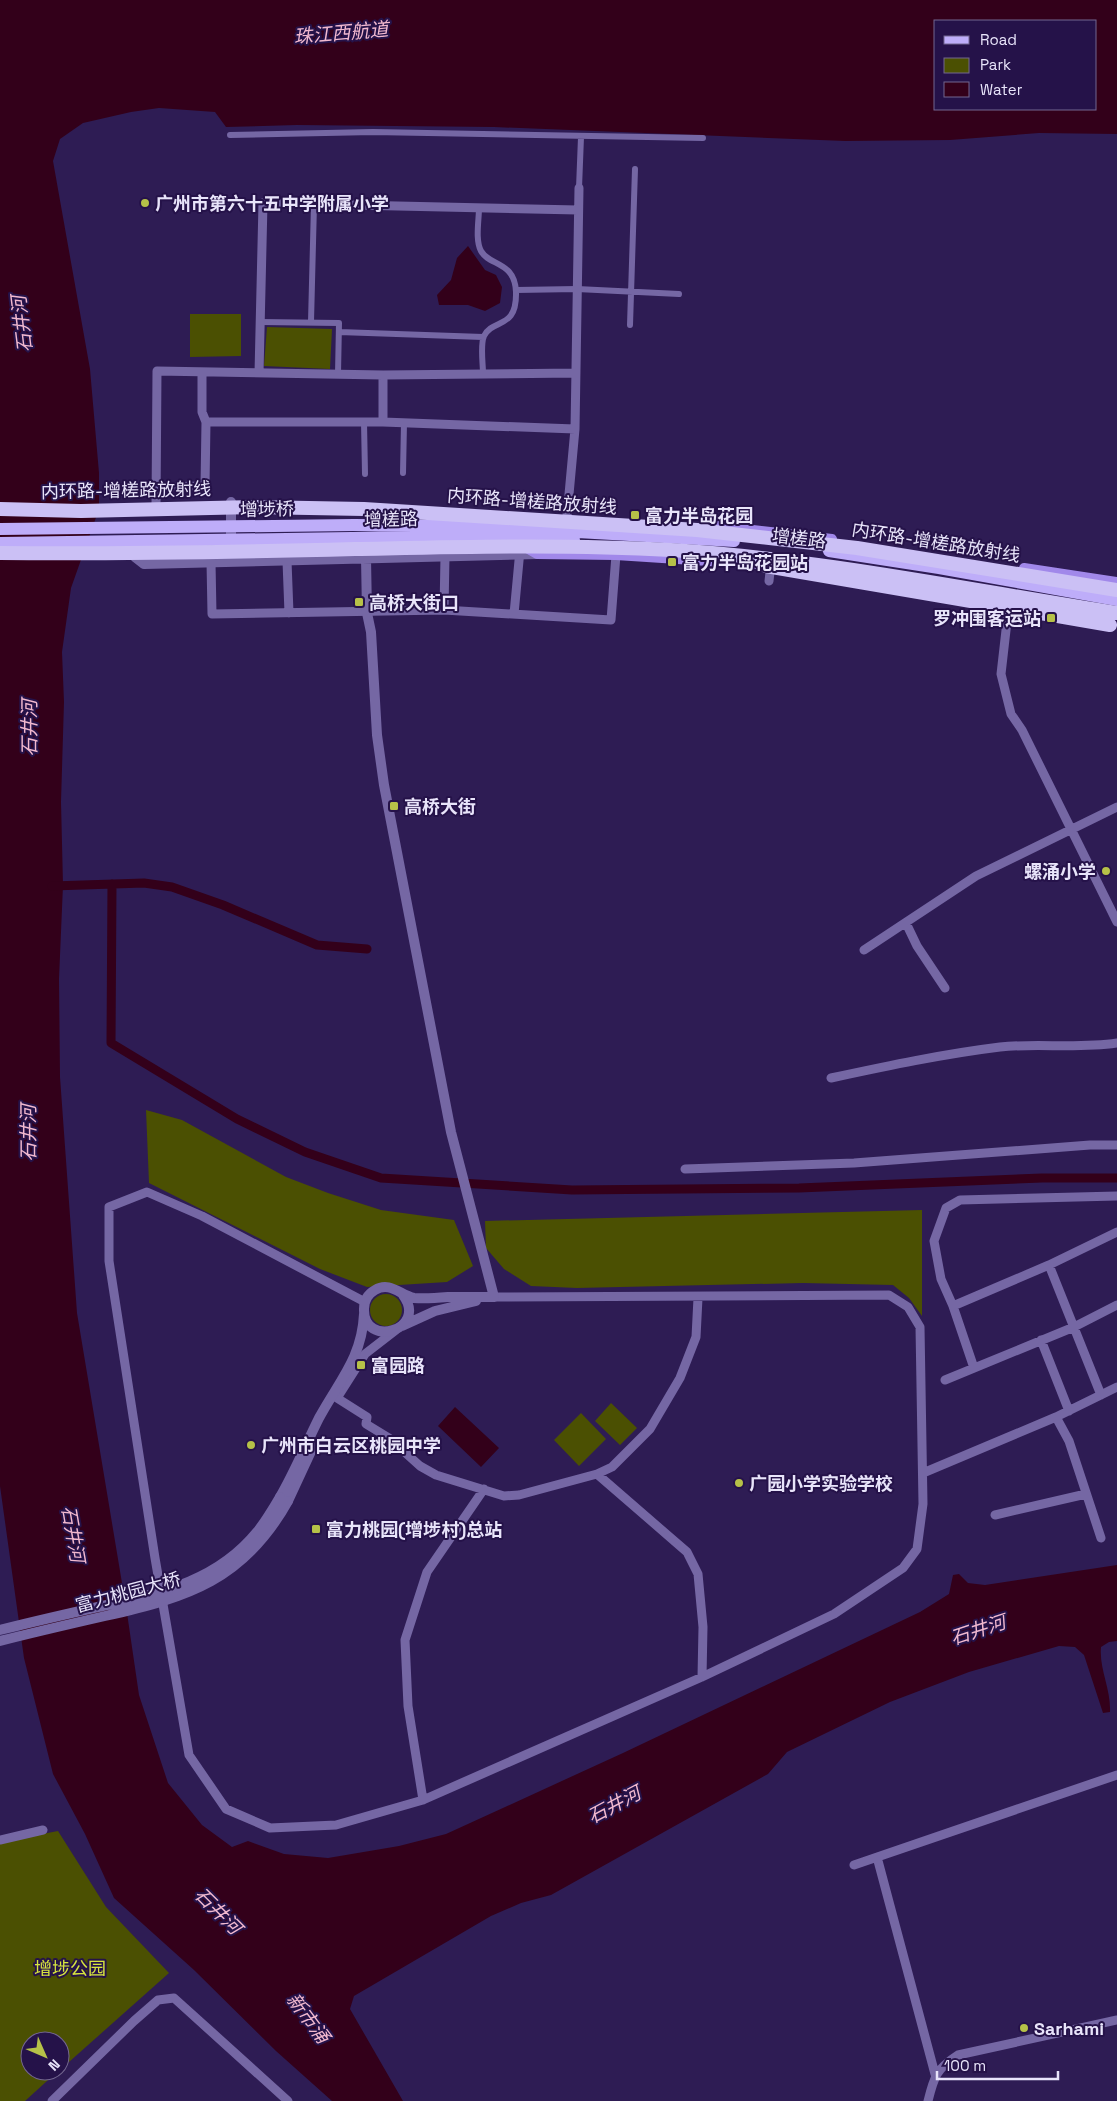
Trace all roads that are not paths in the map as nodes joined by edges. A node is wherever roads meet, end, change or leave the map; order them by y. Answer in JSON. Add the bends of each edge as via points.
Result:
{"nodes":[{"id":1,"x":230,"y":135,"type":"dead end"},
{"id":2,"x":581,"y":136,"type":"junction"},
{"id":3,"x":702,"y":138,"type":"dead end"},
{"id":4,"x":635,"y":169,"type":"dead end"},
{"id":5,"x":579,"y":188,"type":"joint"},
{"id":6,"x":314,"y":204,"type":"junction"},
{"id":7,"x":479,"y":208,"type":"junction"},
{"id":8,"x":578,"y":210,"type":"junction"},
{"id":9,"x":577,"y":289,"type":"junction"},
{"id":10,"x":516,"y":290,"type":"junction"},
{"id":11,"x":632,"y":291,"type":"junction"},
{"id":12,"x":679,"y":294,"type":"dead end"},
{"id":13,"x":260,"y":322,"type":"junction"},
{"id":14,"x":311,"y":322,"type":"junction"},
{"id":15,"x":630,"y":325,"type":"dead end"},
{"id":16,"x":339,"y":332,"type":"junction"},
{"id":17,"x":483,"y":337,"type":"junction"},
{"id":18,"x":202,"y":372,"type":"junction"},
{"id":19,"x":259,"y":373,"type":"junction"},
{"id":20,"x":576,"y":373,"type":"junction"},
{"id":21,"x":338,"y":374,"type":"junction"},
{"id":22,"x":483,"y":374,"type":"junction"},
{"id":23,"x":383,"y":375,"type":"junction"},
{"id":24,"x":206,"y":422,"type":"junction"},
{"id":25,"x":364,"y":422,"type":"junction"},
{"id":26,"x":383,"y":422,"type":"junction"},
{"id":27,"x":404,"y":423,"type":"junction"},
{"id":28,"x":575,"y":428,"type":"junction"},
{"id":29,"x":365,"y":474,"type":"dead end"},
{"id":30,"x":403,"y":474,"type":"dead end"},
{"id":31,"x":156,"y":487,"type":"junction"},
{"id":32,"x":205,"y":502,"type":"junction"},
{"id":33,"x":231,"y":502,"type":"junction"},
{"id":34,"x":156,"y":504,"type":"junction"},
{"id":35,"x":0,"y":509,"type":"edge"},
{"id":36,"x":450,"y":509,"type":"junction"},
{"id":37,"x":566,"y":517,"type":"junction"},
{"id":38,"x":647,"y":522,"type":"junction"},
{"id":39,"x":415,"y":525,"type":"junction"},
{"id":40,"x":710,"y":525,"type":"junction"},
{"id":41,"x":0,"y":529,"type":"edge"},
{"id":42,"x":566,"y":530,"type":"junction"},
{"id":43,"x":353,"y":532,"type":"junction"},
{"id":44,"x":621,"y":533,"type":"junction"},
{"id":45,"x":729,"y":540,"type":"junction"},
{"id":46,"x":599,"y":541,"type":"junction"},
{"id":47,"x":0,"y":543,"type":"edge"},
{"id":48,"x":517,"y":546,"type":"junction"},
{"id":49,"x":908,"y":549,"type":"junction"},
{"id":50,"x":0,"y":553,"type":"edge"},
{"id":51,"x":580,"y":554,"type":"junction"},
{"id":52,"x":616,"y":555,"type":"junction"},
{"id":53,"x":445,"y":556,"type":"junction"},
{"id":54,"x":366,"y":558,"type":"junction"},
{"id":55,"x":772,"y":559,"type":"junction"},
{"id":56,"x":287,"y":560,"type":"junction"},
{"id":57,"x":211,"y":562,"type":"junction"},
{"id":58,"x":232,"y":562,"type":"junction"},
{"id":59,"x":939,"y":568,"type":"junction"},
{"id":60,"x":769,"y":581,"type":"dead end"},
{"id":61,"x":1117,"y":582,"type":"edge"},
{"id":62,"x":983,"y":585,"type":"junction"},
{"id":63,"x":1117,"y":590,"type":"edge"},
{"id":64,"x":981,"y":598,"type":"junction"},
{"id":65,"x":1117,"y":600,"type":"edge"},
{"id":66,"x":1009,"y":603,"type":"junction"},
{"id":67,"x":1117,"y":608,"type":"edge"},
{"id":68,"x":444,"y":610,"type":"junction"},
{"id":69,"x":367,"y":613,"type":"junction"},
{"id":70,"x":289,"y":614,"type":"junction"},
{"id":71,"x":514,"y":614,"type":"junction"},
{"id":72,"x":1115,"y":620,"type":"edge"},
{"id":73,"x":1117,"y":807,"type":"edge"},
{"id":74,"x":1070,"y":830,"type":"junction"},
{"id":75,"x":1117,"y":922,"type":"edge"},
{"id":76,"x":906,"y":923,"type":"junction"},
{"id":77,"x":864,"y":950,"type":"dead end"},
{"id":78,"x":945,"y":988,"type":"dead end"},
{"id":79,"x":1117,"y":1043,"type":"edge"},
{"id":80,"x":831,"y":1078,"type":"dead end"},
{"id":81,"x":1117,"y":1145,"type":"edge"},
{"id":82,"x":685,"y":1169,"type":"dead end"},
{"id":83,"x":1117,"y":1196,"type":"edge"},
{"id":84,"x":1117,"y":1232,"type":"edge"},
{"id":85,"x":1049,"y":1265,"type":"junction"},
{"id":86,"x":403,"y":1295,"type":"junction"},
{"id":87,"x":494,"y":1297,"type":"junction"},
{"id":88,"x":698,"y":1298,"type":"junction"},
{"id":89,"x":1117,"y":1305,"type":"edge"},
{"id":90,"x":953,"y":1306,"type":"junction"},
{"id":91,"x":365,"y":1308,"type":"junction"},
{"id":92,"x":1074,"y":1326,"type":"junction"},
{"id":93,"x":398,"y":1329,"type":"junction"},
{"id":94,"x":1040,"y":1340,"type":"junction"},
{"id":95,"x":974,"y":1368,"type":"junction"},
{"id":96,"x":945,"y":1380,"type":"dead end"},
{"id":97,"x":1117,"y":1387,"type":"edge"},
{"id":98,"x":1101,"y":1395,"type":"junction"},
{"id":99,"x":337,"y":1398,"type":"junction"},
{"id":100,"x":1069,"y":1411,"type":"junction"},
{"id":101,"x":1056,"y":1417,"type":"junction"},
{"id":102,"x":598,"y":1474,"type":"junction"},
{"id":103,"x":922,"y":1474,"type":"junction"},
{"id":104,"x":484,"y":1489,"type":"junction"},
{"id":105,"x":1086,"y":1494,"type":"junction"},
{"id":106,"x":284,"y":1499,"type":"junction"},
{"id":107,"x":994,"y":1515,"type":"dead end"},
{"id":108,"x":1101,"y":1538,"type":"dead end"},
{"id":109,"x":0,"y":1630,"type":"edge"},
{"id":110,"x":0,"y":1640,"type":"edge"},
{"id":111,"x":702,"y":1677,"type":"junction"},
{"id":112,"x":1117,"y":1775,"type":"edge"},
{"id":113,"x":423,"y":1800,"type":"junction"},
{"id":114,"x":43,"y":1830,"type":"dead end"},
{"id":115,"x":0,"y":1840,"type":"edge"},
{"id":116,"x":877,"y":1856,"type":"junction"},
{"id":117,"x":854,"y":1865,"type":"dead end"},
{"id":118,"x":1117,"y":2020,"type":"edge"},
{"id":119,"x":935,"y":2074,"type":"junction"},
{"id":120,"x":52,"y":2101,"type":"edge"},
{"id":121,"x":288,"y":2101,"type":"edge"},
{"id":122,"x":928,"y":2101,"type":"edge"}],
"edges":[{"from":1,"to":2,"type":"street","via":[[373,132]]},
{"from":2,"to":3,"type":"street"},
{"from":2,"to":5,"type":"street"},
{"from":4,"to":11,"type":"street"},
{"from":5,"to":8,"type":"street"},
{"from":6,"to":7,"type":"street"},
{"from":6,"to":13,"type":"street","via":[[263,203]]},
{"from":6,"to":14,"type":"street"},
{"from":7,"to":8,"type":"street"},
{"from":7,"to":10,"type":"street","via":[[481,251],[509,272]]},
{"from":8,"to":9,"type":"street"},
{"from":9,"to":10,"type":"street"},
{"from":9,"to":11,"type":"street"},
{"from":9,"to":20,"type":"street"},
{"from":10,"to":17,"type":"street","via":[[509,318]]},
{"from":11,"to":12,"type":"street"},
{"from":11,"to":15,"type":"street"},
{"from":13,"to":14,"type":"street"},
{"from":13,"to":19,"type":"street"},
{"from":14,"to":16,"type":"street","via":[[339,323]]},
{"from":16,"to":17,"type":"street"},
{"from":16,"to":21,"type":"street"},
{"from":17,"to":22,"type":"street"},
{"from":18,"to":19,"type":"street"},
{"from":18,"to":24,"type":"street","via":[[202,412]]},
{"from":18,"to":31,"type":"street","via":[[157,371]]},
{"from":19,"to":21,"type":"street"},
{"from":20,"to":22,"type":"street"},
{"from":20,"to":28,"type":"street"},
{"from":21,"to":23,"type":"street"},
{"from":22,"to":23,"type":"street"},
{"from":23,"to":26,"type":"street"},
{"from":24,"to":25,"type":"street"},
{"from":24,"to":31,"type":"street","via":[[206,486]]},
{"from":25,"to":26,"type":"street"},
{"from":25,"to":29,"type":"street"},
{"from":26,"to":27,"type":"street"},
{"from":27,"to":28,"type":"street"},
{"from":27,"to":30,"type":"street"},
{"from":28,"to":37,"type":"street"},
{"from":31,"to":34,"type":"street"},
{"from":32,"to":33,"type":"street"},
{"from":32,"to":34,"type":"street"},
{"from":32,"to":57,"type":"street","via":[[192,516],[191,532],[196,547]]},
{"from":33,"to":36,"type":"street"},
{"from":33,"to":58,"type":"street"},
{"from":34,"to":57,"type":"street","via":[[145,504],[137,519],[133,534],[135,557],[144,564]]},
{"from":35,"to":63,"type":"highway","name":"内环路-增槎路放射线","bridge":true,"via":[[364,509],[697,530],[857,548]]},
{"from":36,"to":37,"type":"main road"},
{"from":36,"to":39,"type":"main road"},
{"from":37,"to":38,"type":"main road"},
{"from":37,"to":42,"type":"street"},
{"from":38,"to":40,"type":"main road"},
{"from":38,"to":44,"type":"main road"},
{"from":39,"to":42,"type":"main road","name":"增槎路"},
{"from":39,"to":43,"type":"main road","name":"增槎路"},
{"from":40,"to":45,"type":"main road"},
{"from":40,"to":49,"type":"main road"},
{"from":41,"to":43,"type":"main road","name":"增埗桥","bridge":true},
{"from":42,"to":44,"type":"main road","name":"增槎路"},
{"from":43,"to":47,"type":"main road","name":"增埗桥","bridge":true},
{"from":43,"to":48,"type":"main road","name":"增槎路","via":[[453,536]]},
{"from":44,"to":45,"type":"main road","name":"增槎路"},
{"from":45,"to":59,"type":"main road","name":"增槎路"},
{"from":46,"to":48,"type":"main road","name":"增槎路"},
{"from":46,"to":51,"type":"main road"},
{"from":46,"to":55,"type":"main road","name":"增槎路"},
{"from":48,"to":51,"type":"main road","via":[[537,554]]},
{"from":48,"to":53,"type":"street"},
{"from":48,"to":71,"type":"street"},
{"from":49,"to":59,"type":"main road"},
{"from":49,"to":61,"type":"main road"},
{"from":50,"to":72,"type":"highway","bridge":true,"via":[[559,546],[634,548],[719,554],[804,574]]},
{"from":51,"to":52,"type":"main road"},
{"from":52,"to":55,"type":"main road"},
{"from":52,"to":71,"type":"street","via":[[611,620]]},
{"from":53,"to":54,"type":"street"},
{"from":53,"to":68,"type":"street"},
{"from":54,"to":56,"type":"street"},
{"from":54,"to":69,"type":"street"},
{"from":55,"to":60,"type":"street"},
{"from":55,"to":62,"type":"main road","name":"增槎路"},
{"from":55,"to":64,"type":"main road"},
{"from":56,"to":58,"type":"street"},
{"from":56,"to":70,"type":"street"},
{"from":57,"to":58,"type":"street"},
{"from":57,"to":70,"type":"street","via":[[212,614]]},
{"from":59,"to":65,"type":"main road","name":"增槎路"},
{"from":62,"to":64,"type":"street"},
{"from":62,"to":67,"type":"main road","name":"增槎路"},
{"from":64,"to":66,"type":"main road"},
{"from":66,"to":72,"type":"main road"},
{"from":66,"to":74,"type":"street","via":[[1001,674],[1011,714],[1022,730]]},
{"from":68,"to":69,"type":"street"},
{"from":68,"to":71,"type":"street"},
{"from":69,"to":70,"type":"street"},
{"from":69,"to":87,"type":"street","via":[[384,785],[443,1093]]},
{"from":73,"to":74,"type":"street"},
{"from":74,"to":75,"type":"street"},
{"from":74,"to":76,"type":"street","via":[[976,876]]},
{"from":76,"to":77,"type":"street"},
{"from":76,"to":78,"type":"street"},
{"from":79,"to":80,"type":"street","via":[[1091,1047],[1001,1047]]},
{"from":81,"to":82,"type":"street","via":[[854,1163]]},
{"from":83,"to":90,"type":"street","via":[[960,1200],[946,1208],[934,1241],[941,1279]]},
{"from":84,"to":85,"type":"street"},
{"from":85,"to":90,"type":"street"},
{"from":85,"to":92,"type":"street"},
{"from":86,"to":87,"type":"street","via":[[422,1298]]},
{"from":86,"to":91,"type":"street","via":[[393,1288],[384,1287],[374,1291]]},
{"from":86,"to":93,"type":"street","via":[[409,1306],[408,1314]]},
{"from":87,"to":88,"type":"street"},
{"from":87,"to":93,"type":"street","via":[[435,1311]]},
{"from":88,"to":102,"type":"street","via":[[696,1337],[680,1378],[650,1429],[612,1467]]},
{"from":88,"to":103,"type":"street","via":[[889,1295],[908,1307],[920,1327]]},
{"from":89,"to":92,"type":"street"},
{"from":90,"to":95,"type":"street"},
{"from":91,"to":93,"type":"street","via":[[370,1325],[377,1330],[390,1332]]},
{"from":91,"to":106,"type":"street","via":[[356,1356],[321,1416]]},
{"from":91,"to":113,"type":"street","via":[[202,1216],[147,1192],[109,1207],[109,1262],[189,1756],[226,1809],[270,1828],[336,1825]]},
{"from":92,"to":94,"type":"street"},
{"from":92,"to":98,"type":"street"},
{"from":93,"to":99,"type":"street","via":[[365,1354]]},
{"from":94,"to":95,"type":"street"},
{"from":94,"to":100,"type":"street"},
{"from":95,"to":96,"type":"street"},
{"from":97,"to":98,"type":"street"},
{"from":98,"to":100,"type":"street"},
{"from":99,"to":104,"type":"street","via":[[367,1417],[366,1424],[389,1438],[420,1466],[436,1475]]},
{"from":99,"to":106,"type":"street"},
{"from":100,"to":101,"type":"street"},
{"from":101,"to":103,"type":"street"},
{"from":101,"to":105,"type":"street","via":[[1069,1441]]},
{"from":102,"to":104,"type":"street","via":[[519,1495],[504,1496]]},
{"from":102,"to":111,"type":"street","via":[[687,1552],[698,1574],[703,1627]]},
{"from":103,"to":111,"type":"street","via":[[923,1504],[916,1549],[903,1568],[834,1614]]},
{"from":104,"to":113,"type":"street","via":[[427,1572],[404,1640],[408,1706]]},
{"from":105,"to":107,"type":"street"},
{"from":105,"to":108,"type":"street"},
{"from":106,"to":109,"type":"street","name":"富力桃园大桥","bridge":true,"via":[[246,1544],[190,1582],[153,1595]]},
{"from":106,"to":110,"type":"street","name":"富力桃园大桥","bridge":true,"via":[[272,1527],[256,1547],[229,1570],[202,1586],[152,1606]]},
{"from":111,"to":113,"type":"street"},
{"from":112,"to":116,"type":"street"},
{"from":114,"to":115,"type":"street"},
{"from":116,"to":117,"type":"street"},
{"from":116,"to":119,"type":"street"},
{"from":118,"to":119,"type":"street","via":[[958,2055]]},
{"from":119,"to":122,"type":"street"},
{"from":120,"to":121,"type":"street","via":[[158,2000],[174,1998]]}]}
